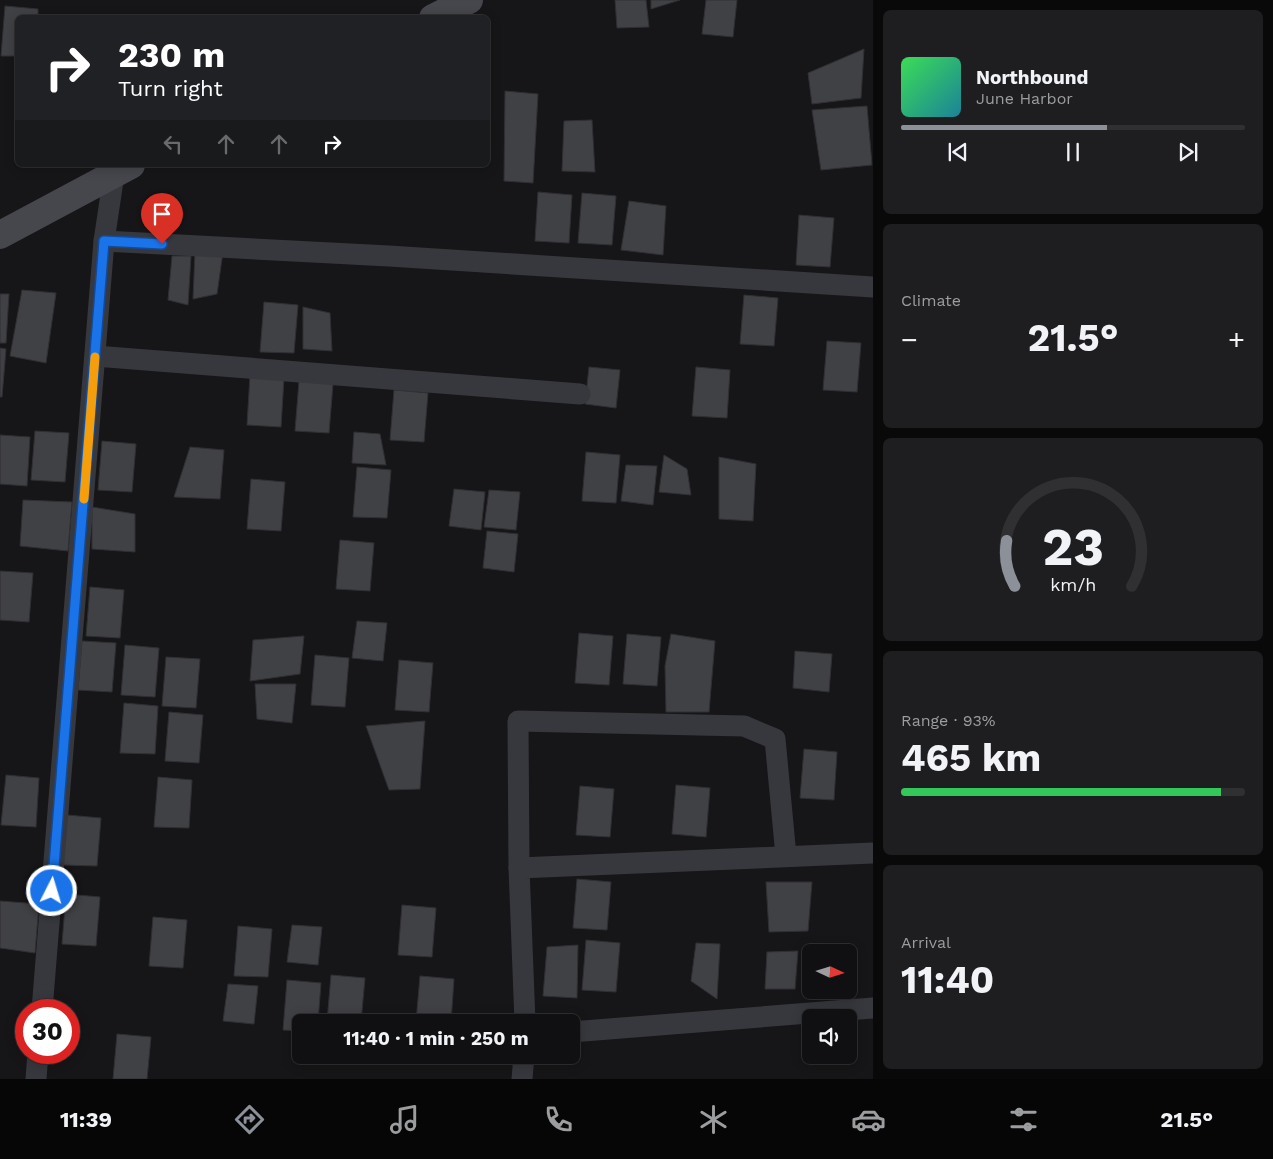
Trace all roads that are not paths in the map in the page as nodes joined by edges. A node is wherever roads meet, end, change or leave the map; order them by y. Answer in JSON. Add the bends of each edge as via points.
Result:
{"nodes":[{"id":1,"x":469,"y":0,"type":"edge"},
{"id":2,"x":439,"y":15,"type":"edge"},
{"id":3,"x":122,"y":169,"type":"edge"},
{"id":4,"x":0,"y":235,"type":"edge"},
{"id":5,"x":104,"y":241,"type":"junction"},
{"id":6,"x":873,"y":287,"type":"edge"},
{"id":7,"x":95,"y":356,"type":"junction"},
{"id":8,"x":580,"y":394,"type":"dead end"},
{"id":9,"x":873,"y":853,"type":"edge"},
{"id":10,"x":786,"y":856,"type":"junction"},
{"id":11,"x":519,"y":868,"type":"junction"},
{"id":12,"x":43,"y":999,"type":"edge"},
{"id":13,"x":873,"y":1008,"type":"edge"},
{"id":14,"x":525,"y":1014,"type":"edge"},
{"id":15,"x":580,"y":1031,"type":"edge"},
{"id":16,"x":37,"y":1064,"type":"edge"},
{"id":17,"x":523,"y":1064,"type":"edge"},
{"id":18,"x":36,"y":1079,"type":"edge"},
{"id":19,"x":522,"y":1079,"type":"edge"}],
"edges":[{"from":1,"to":2,"type":"street"},
{"from":3,"to":4,"type":"street"},
{"from":3,"to":5,"type":"street"},
{"from":5,"to":6,"type":"street"},
{"from":5,"to":7,"type":"street"},
{"from":7,"to":8,"type":"street"},
{"from":7,"to":12,"type":"street"},
{"from":9,"to":10,"type":"street"},
{"from":10,"to":11,"type":"street"},
{"from":10,"to":11,"type":"street","via":[[775,739],[744,726],[518,721]]},
{"from":11,"to":14,"type":"street"},
{"from":13,"to":15,"type":"street"},
{"from":16,"to":18,"type":"street"},
{"from":17,"to":19,"type":"street"}]}
